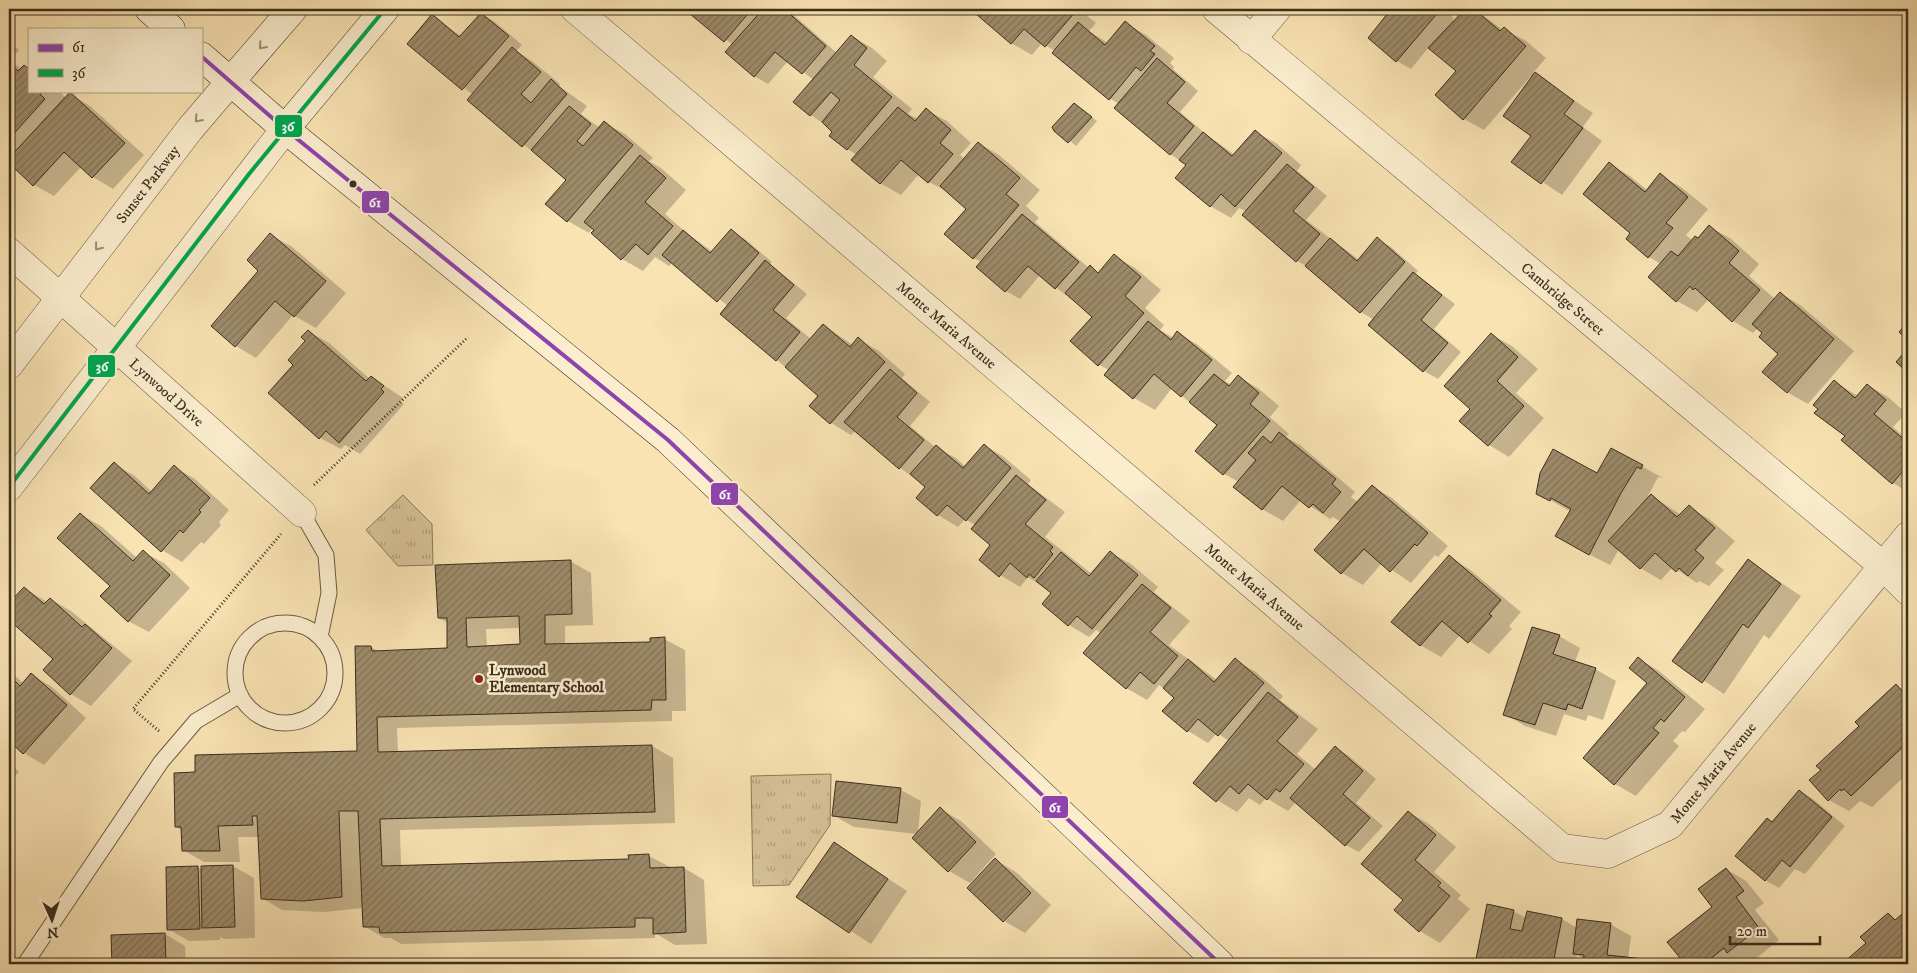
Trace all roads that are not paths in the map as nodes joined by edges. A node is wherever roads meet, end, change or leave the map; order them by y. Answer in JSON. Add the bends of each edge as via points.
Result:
{"nodes":[{"id":1,"x":149,"y":9,"type":"edge"},
{"id":2,"x":293,"y":9,"type":"edge"},
{"id":3,"x":385,"y":9,"type":"edge"},
{"id":4,"x":575,"y":9,"type":"edge"},
{"id":5,"x":1216,"y":9,"type":"edge"},
{"id":6,"x":1277,"y":9,"type":"edge"},
{"id":7,"x":170,"y":28,"type":"edge"},
{"id":8,"x":1251,"y":40,"type":"junction"},
{"id":9,"x":202,"y":57,"type":"edge"},
{"id":10,"x":230,"y":82,"type":"junction"},
{"id":11,"x":285,"y":129,"type":"junction"},
{"id":12,"x":9,"y":252,"type":"edge"},
{"id":13,"x":58,"y":297,"type":"junction"},
{"id":14,"x":116,"y":347,"type":"junction"},
{"id":15,"x":9,"y":364,"type":"edge"},
{"id":16,"x":9,"y":488,"type":"edge"},
{"id":17,"x":292,"y":523,"type":"joint"},
{"id":18,"x":1908,"y":536,"type":"edge"},
{"id":19,"x":1882,"y":565,"type":"junction"},
{"id":20,"x":1908,"y":592,"type":"edge"},
{"id":21,"x":320,"y":637,"type":"junction"},
{"id":22,"x":240,"y":695,"type":"junction"},
{"id":23,"x":25,"y":964,"type":"edge"},
{"id":24,"x":1220,"y":964,"type":"edge"}],
"edges":[{"from":1,"to":7,"type":"street"},
{"from":2,"to":10,"type":"street","name":"Sunset Parkway","one_way":true},
{"from":3,"to":11,"type":"street"},
{"from":4,"to":19,"type":"street","name":"Monte Maria Avenue","via":[[1562,848],[1608,854],[1670,825]]},
{"from":5,"to":8,"type":"street","name":"Cambridge Street"},
{"from":6,"to":8,"type":"street"},
{"from":8,"to":19,"type":"street","name":"Cambridge Street"},
{"from":9,"to":10,"type":"street"},
{"from":10,"to":11,"type":"street"},
{"from":10,"to":13,"type":"street","name":"Sunset Parkway","one_way":true},
{"from":11,"to":14,"type":"street"},
{"from":11,"to":24,"type":"street","via":[[668,440]]},
{"from":12,"to":13,"type":"street","name":"Lynwood Drive"},
{"from":13,"to":14,"type":"street","name":"Lynwood Drive"},
{"from":13,"to":15,"type":"street","name":"Sunset Parkway"},
{"from":14,"to":16,"type":"street"},
{"from":14,"to":17,"type":"street","name":"Lynwood Drive"},
{"from":17,"to":21,"type":"lane","via":[[326,556],[329,593]]},
{"from":18,"to":19,"type":"street","name":"Monte Maria Avenue"},
{"from":19,"to":20,"type":"street","name":"Cambridge Street"},
{"from":21,"to":22,"type":"lane","via":[[307,628],[277,623],[249,638],[235,665],[235,681]]},
{"from":21,"to":22,"type":"lane","via":[[330,651],[335,668],[334,685],[327,701],[315,714],[299,721],[282,723],[265,719]]},
{"from":22,"to":23,"type":"lane","via":[[196,721],[161,762]]}]}
